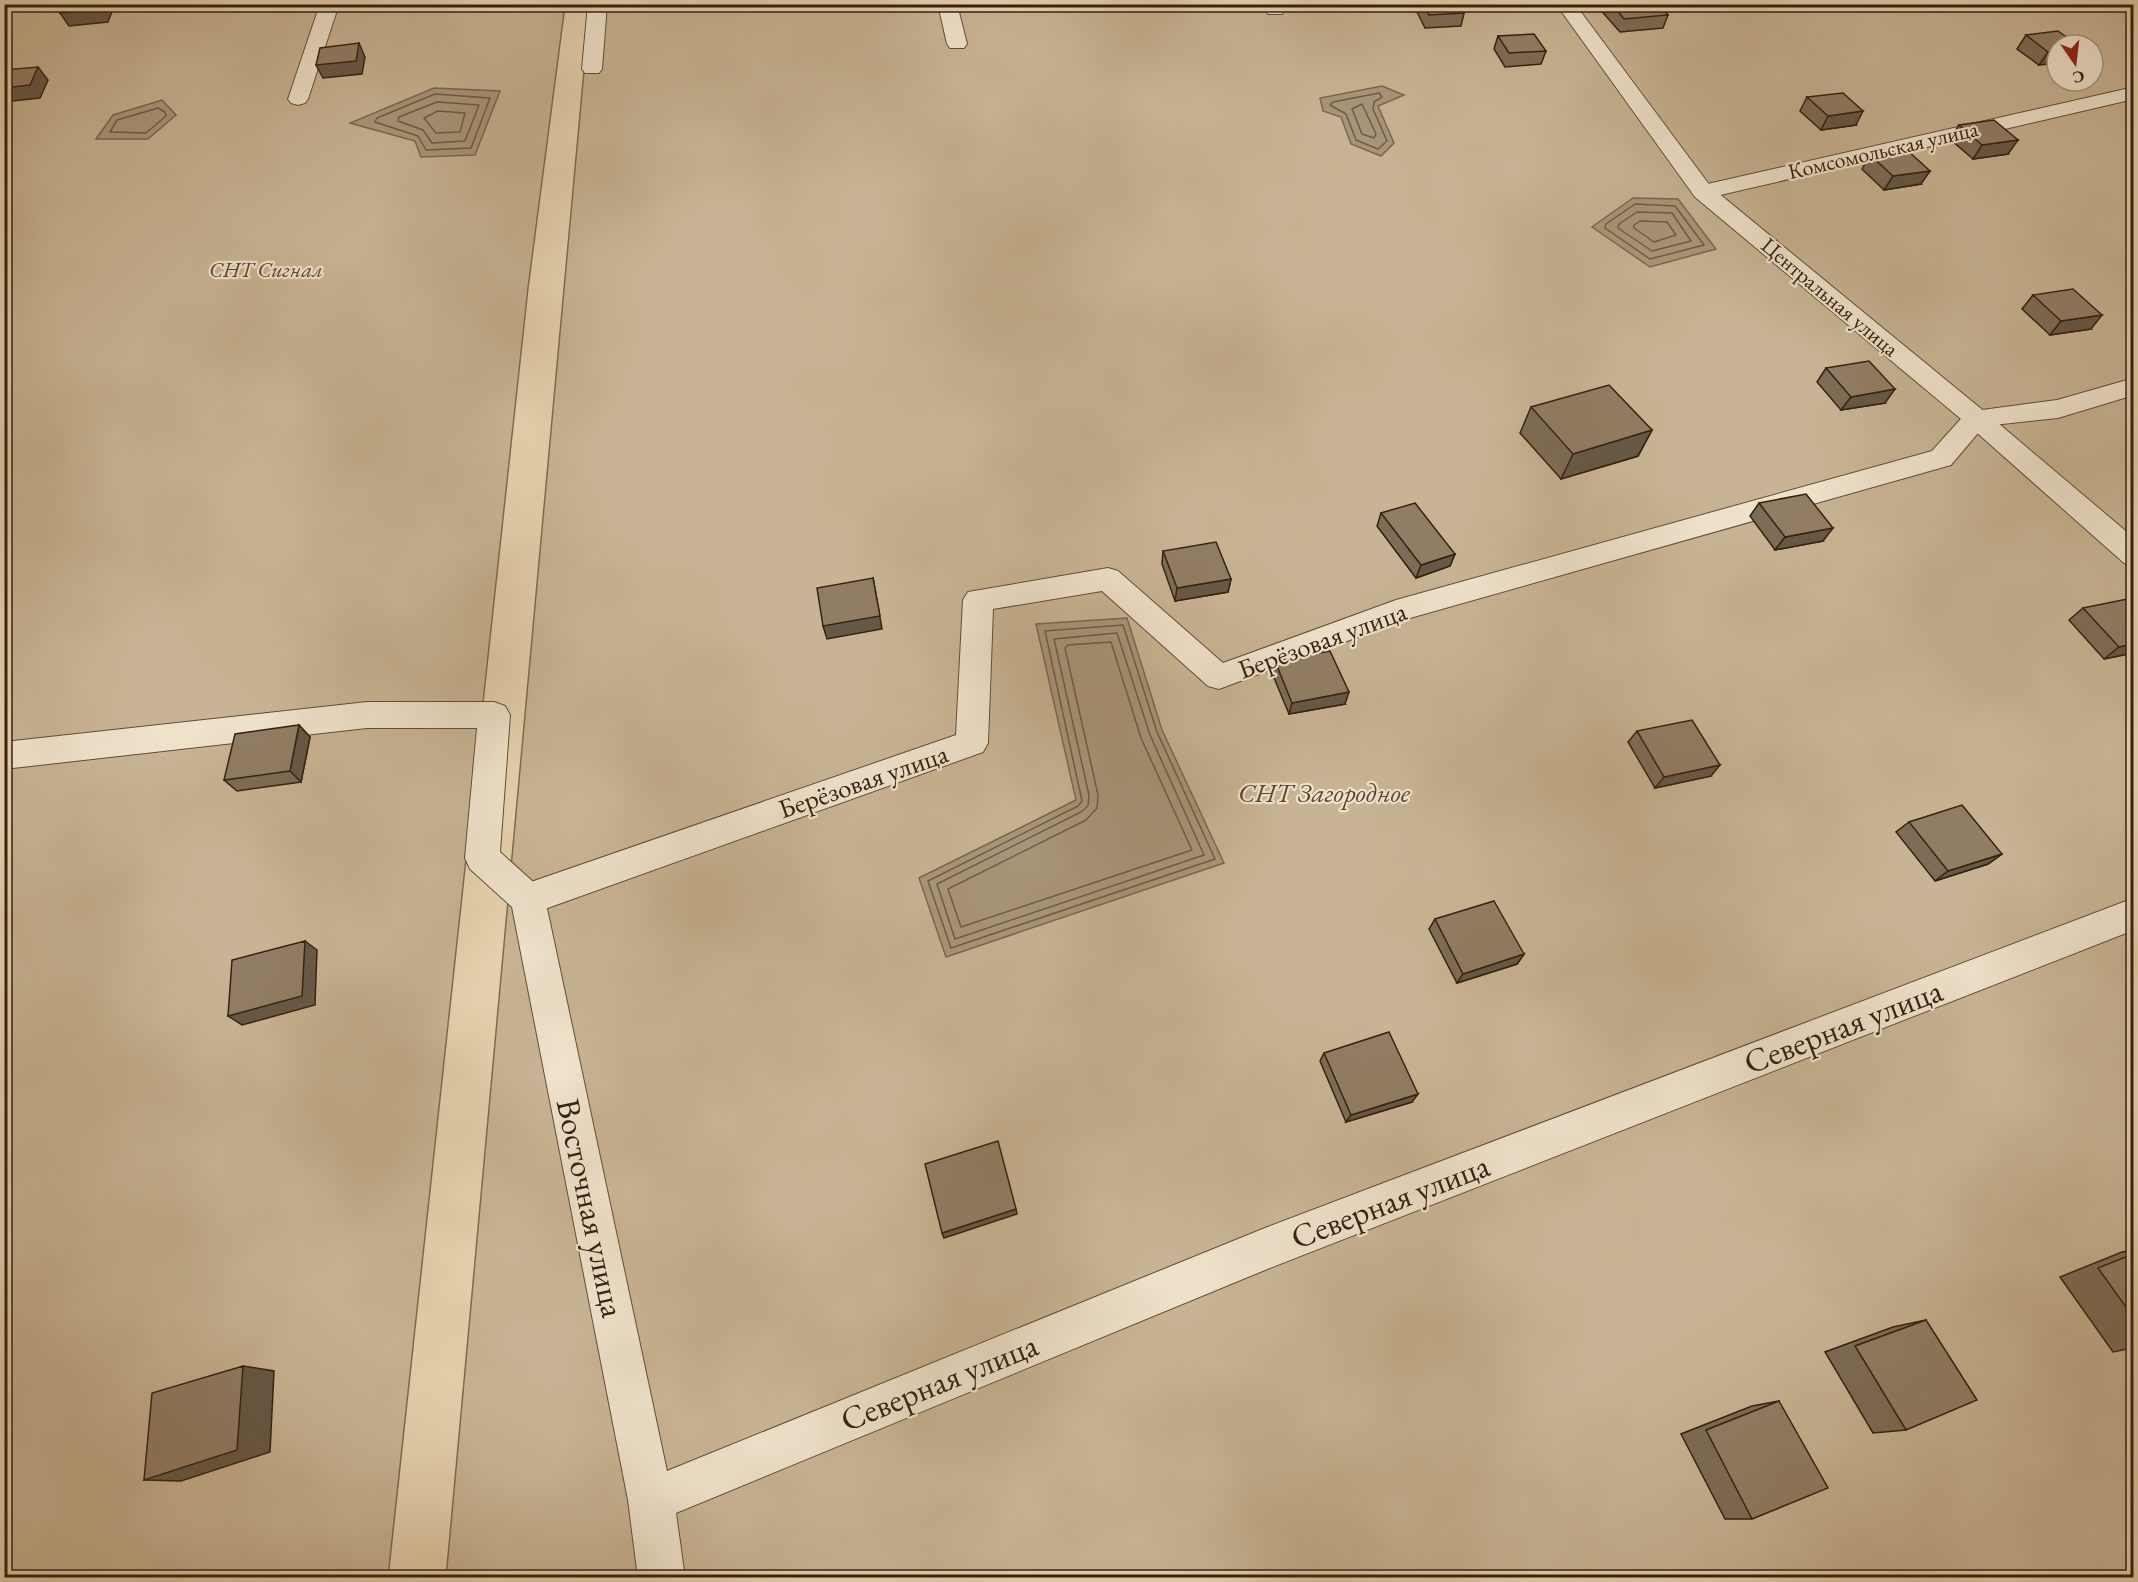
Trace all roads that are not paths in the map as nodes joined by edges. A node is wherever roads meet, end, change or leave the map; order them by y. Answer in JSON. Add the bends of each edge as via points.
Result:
{"nodes":[{"id":1,"x":330,"y":4,"type":"edge"},
{"id":2,"x":598,"y":4,"type":"edge"},
{"id":3,"x":947,"y":4,"type":"edge"},
{"id":4,"x":1565,"y":4,"type":"edge"},
{"id":5,"x":957,"y":44,"type":"dead end"},
{"id":6,"x":592,"y":69,"type":"dead end"},
{"id":7,"x":2133,"y":93,"type":"edge"},
{"id":8,"x":298,"y":99,"type":"dead end"},
{"id":9,"x":1703,"y":192,"type":"junction"},
{"id":10,"x":2133,"y":386,"type":"edge"},
{"id":11,"x":1976,"y":418,"type":"junction"},
{"id":12,"x":2133,"y":555,"type":"edge"},
{"id":13,"x":4,"y":756,"type":"edge"},
{"id":14,"x":528,"y":899,"type":"junction"},
{"id":15,"x":2133,"y":914,"type":"edge"},
{"id":16,"x":651,"y":1500,"type":"junction"},
{"id":17,"x":662,"y":1578,"type":"edge"}],
"edges":[{"from":1,"to":8,"type":"street"},
{"from":2,"to":6,"type":"street"},
{"from":3,"to":5,"type":"street"},
{"from":4,"to":9,"type":"street","name":"Центральная улица"},
{"from":7,"to":9,"type":"street","name":"Комсомольская улица"},
{"from":9,"to":11,"type":"street","name":"Центральная улица"},
{"from":10,"to":11,"type":"street","via":[[2058,409]]},
{"from":11,"to":12,"type":"street","name":"Центральная улица"},
{"from":11,"to":14,"type":"street","name":"Берёзовая улица","via":[[1941,458],[1396,611],[1219,677],[1108,579],[978,600],[972,743]]},
{"from":13,"to":14,"type":"street","via":[[367,715],[494,716],[482,858]]},
{"from":14,"to":16,"type":"street","name":"Восточная улица"},
{"from":15,"to":16,"type":"street","name":"Северная улица","via":[[1265,1249]]},
{"from":16,"to":17,"type":"street","name":"Восточная улица"}]}
